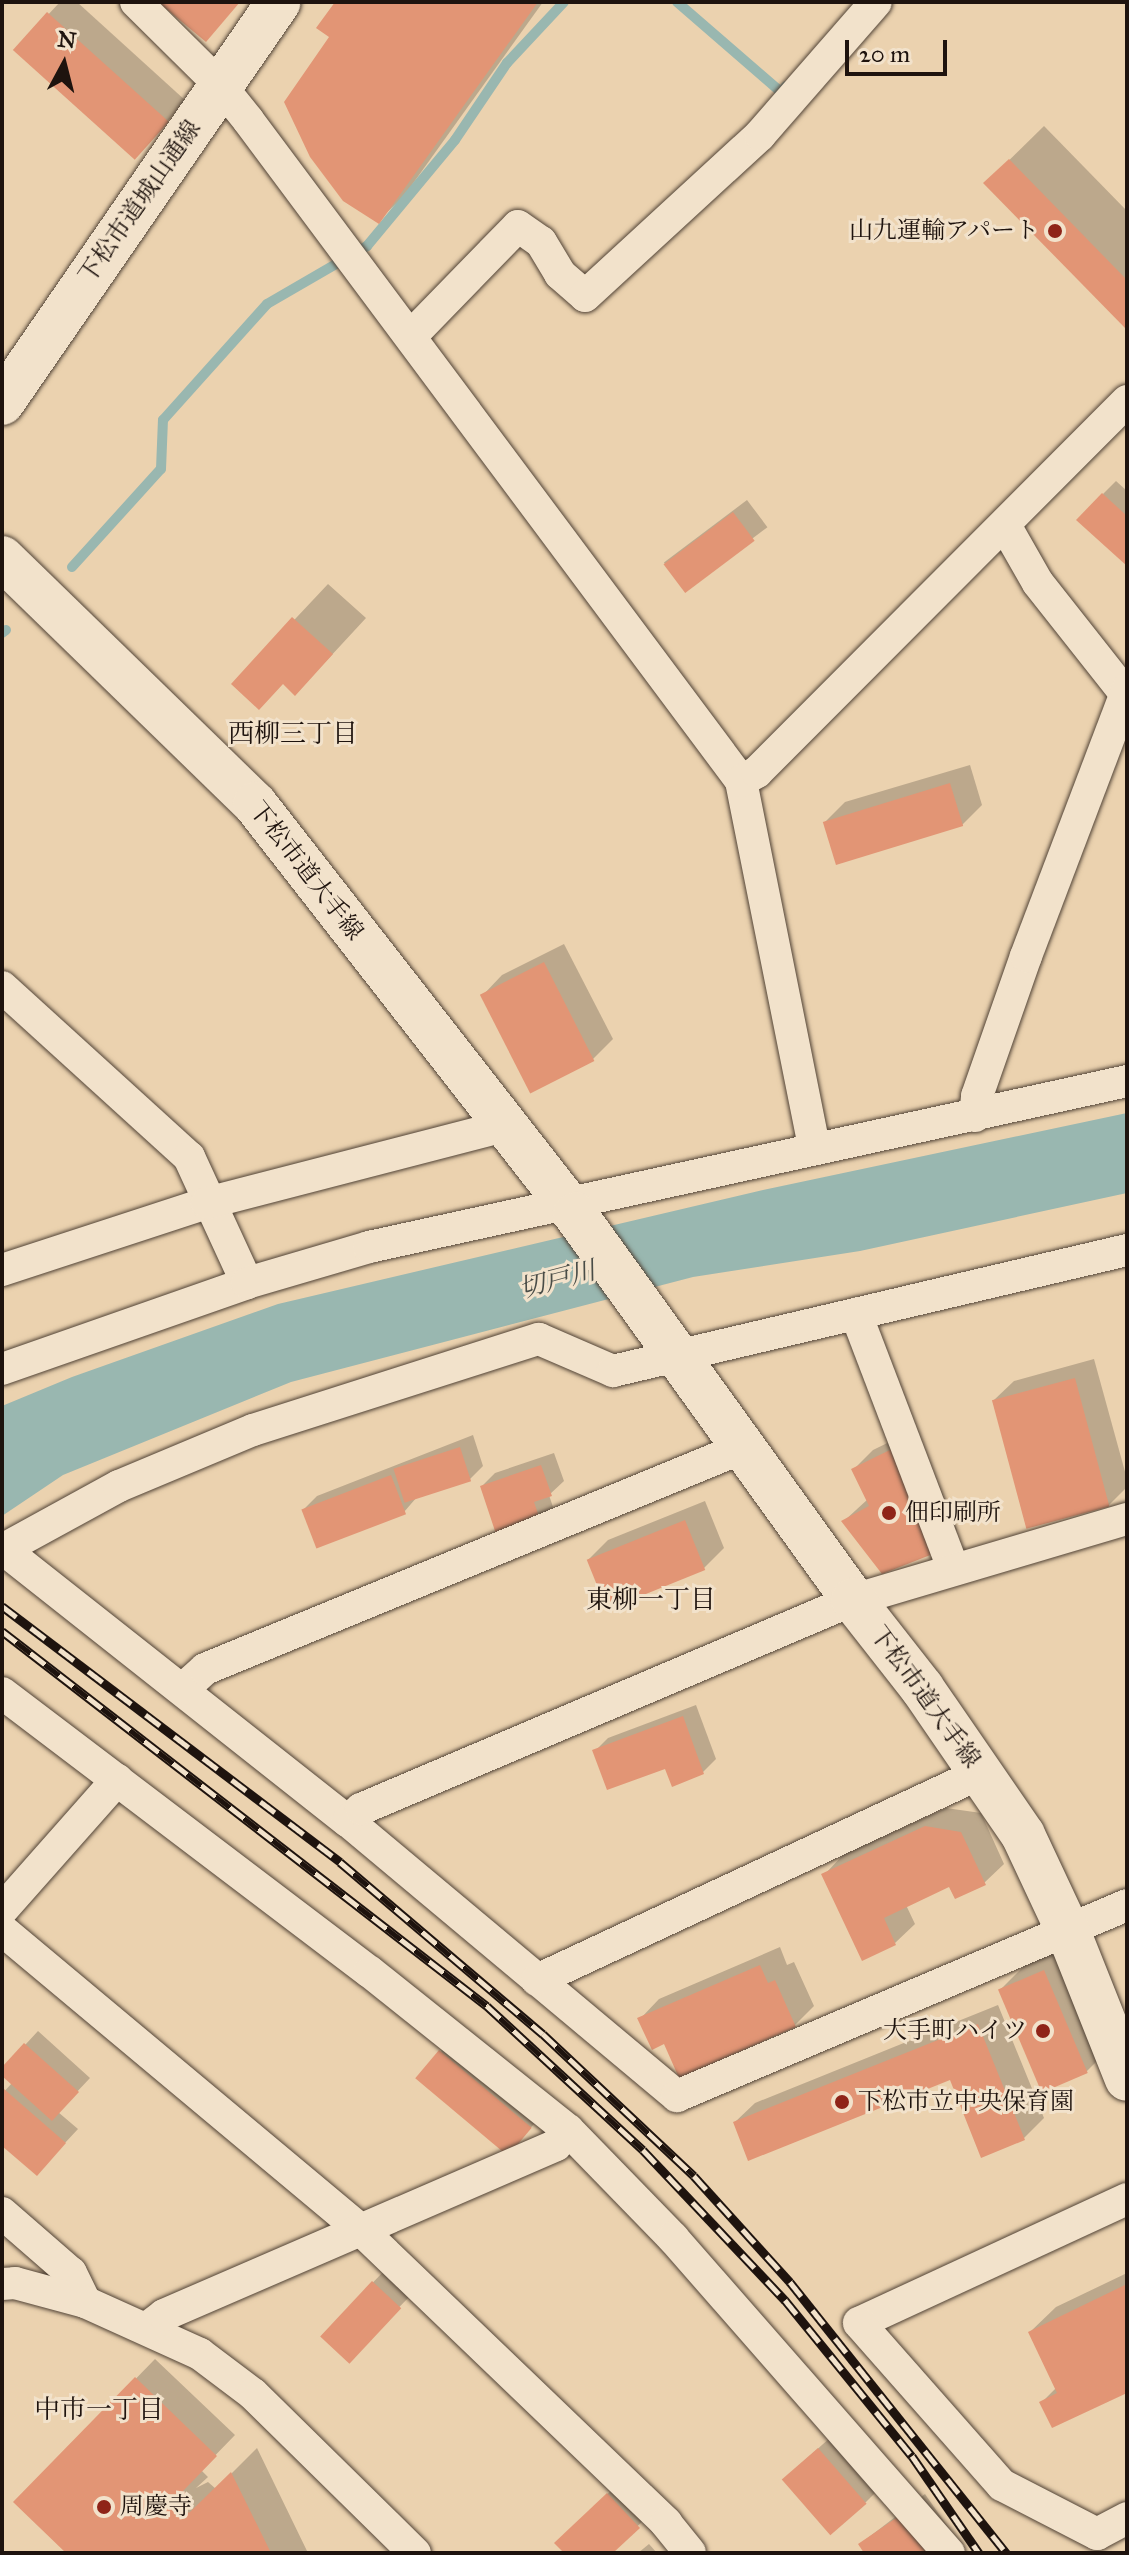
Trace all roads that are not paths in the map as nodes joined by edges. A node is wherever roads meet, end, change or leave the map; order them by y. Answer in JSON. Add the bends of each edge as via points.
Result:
{"nodes":[{"id":1,"x":136,"y":2,"type":"edge"},
{"id":2,"x":279,"y":2,"type":"edge"},
{"id":3,"x":876,"y":2,"type":"edge"},
{"id":4,"x":220,"y":85,"type":"junction"},
{"id":5,"x":411,"y":336,"type":"junction"},
{"id":6,"x":1127,"y":401,"type":"edge"},
{"id":7,"x":2,"y":403,"type":"edge"},
{"id":8,"x":1006,"y":527,"type":"junction"},
{"id":9,"x":2,"y":558,"type":"edge"},
{"id":10,"x":1126,"y":691,"type":"edge"},
{"id":11,"x":741,"y":781,"type":"junction"},
{"id":12,"x":2,"y":987,"type":"edge"},
{"id":13,"x":1127,"y":1081,"type":"edge"},
{"id":14,"x":975,"y":1116,"type":"junction"},
{"id":15,"x":504,"y":1126,"type":"junction"},
{"id":16,"x":814,"y":1147,"type":"junction"},
{"id":17,"x":207,"y":1203,"type":"junction"},
{"id":18,"x":570,"y":1207,"type":"junction"},
{"id":19,"x":1127,"y":1250,"type":"edge"},
{"id":20,"x":2,"y":1270,"type":"edge"},
{"id":21,"x":247,"y":1283,"type":"junction"},
{"id":22,"x":856,"y":1314,"type":"junction"},
{"id":23,"x":676,"y":1350,"type":"junction"},
{"id":24,"x":2,"y":1369,"type":"edge"},
{"id":25,"x":742,"y":1448,"type":"junction"},
{"id":26,"x":1127,"y":1519,"type":"edge"},
{"id":27,"x":2,"y":1549,"type":"edge"},
{"id":28,"x":953,"y":1568,"type":"junction"},
{"id":29,"x":853,"y":1600,"type":"junction"},
{"id":30,"x":183,"y":1689,"type":"junction"},
{"id":31,"x":2,"y":1693,"type":"edge"},
{"id":32,"x":980,"y":1773,"type":"junction"},
{"id":33,"x":117,"y":1780,"type":"junction"},
{"id":34,"x":348,"y":1821,"type":"junction"},
{"id":35,"x":1127,"y":1905,"type":"edge"},
{"id":36,"x":2,"y":1910,"type":"edge"},
{"id":37,"x":2,"y":1930,"type":"edge"},
{"id":38,"x":1068,"y":1931,"type":"junction"},
{"id":39,"x":537,"y":1980,"type":"junction"},
{"id":40,"x":1127,"y":2079,"type":"edge"},
{"id":41,"x":568,"y":2130,"type":"junction"},
{"id":42,"x":1127,"y":2199,"type":"edge"},
{"id":43,"x":2,"y":2213,"type":"edge"},
{"id":44,"x":362,"y":2231,"type":"junction"},
{"id":45,"x":2,"y":2284,"type":"edge"},
{"id":46,"x":85,"y":2302,"type":"junction"},
{"id":47,"x":147,"y":2328,"type":"junction"},
{"id":48,"x":1127,"y":2518,"type":"edge"},
{"id":49,"x":415,"y":2553,"type":"edge"},
{"id":50,"x":690,"y":2553,"type":"edge"},
{"id":51,"x":949,"y":2553,"type":"edge"}],
"edges":[{"from":1,"to":4,"type":"street"},
{"from":2,"to":4,"type":"street","name":"下松市道城山通線"},
{"from":3,"to":5,"type":"street","via":[[760,135],[585,296],[560,274],[541,242],[518,226]]},
{"from":4,"to":5,"type":"street"},
{"from":4,"to":7,"type":"street","name":"下松市道城山通線"},
{"from":5,"to":11,"type":"street"},
{"from":6,"to":8,"type":"street"},
{"from":8,"to":10,"type":"street","via":[[1038,583]]},
{"from":8,"to":11,"type":"street","via":[[757,772]]},
{"from":9,"to":15,"type":"street","name":"下松市道大手線","via":[[255,804]]},
{"from":10,"to":14,"type":"street","via":[[1021,970],[977,1096]]},
{"from":11,"to":16,"type":"street"},
{"from":12,"to":17,"type":"street","via":[[189,1157]]},
{"from":13,"to":14,"type":"street"},
{"from":14,"to":16,"type":"street"},
{"from":15,"to":17,"type":"street"},
{"from":15,"to":18,"type":"street","name":"下松市道大手線"},
{"from":16,"to":18,"type":"street"},
{"from":17,"to":20,"type":"street"},
{"from":17,"to":21,"type":"street"},
{"from":18,"to":21,"type":"street","via":[[369,1247]]},
{"from":18,"to":23,"type":"street","name":"下松市道大手線"},
{"from":19,"to":22,"type":"street"},
{"from":21,"to":24,"type":"street"},
{"from":22,"to":23,"type":"street"},
{"from":22,"to":28,"type":"street"},
{"from":23,"to":25,"type":"street","name":"下松市道大手線"},
{"from":23,"to":27,"type":"street","via":[[613,1371],[539,1339],[253,1430],[119,1486]]},
{"from":25,"to":29,"type":"street","name":"下松市道大手線"},
{"from":25,"to":30,"type":"street","via":[[205,1669]]},
{"from":26,"to":28,"type":"street"},
{"from":27,"to":30,"type":"street"},
{"from":28,"to":29,"type":"street"},
{"from":29,"to":32,"type":"street","name":"下松市道大手線"},
{"from":29,"to":34,"type":"street","via":[[361,1809]]},
{"from":30,"to":34,"type":"street"},
{"from":31,"to":33,"type":"street"},
{"from":32,"to":38,"type":"street","name":"下松市道大手線","via":[[1023,1835]]},
{"from":32,"to":39,"type":"street"},
{"from":33,"to":36,"type":"street"},
{"from":33,"to":41,"type":"street"},
{"from":34,"to":39,"type":"street"},
{"from":35,"to":38,"type":"street"},
{"from":37,"to":44,"type":"street"},
{"from":38,"to":39,"type":"street","via":[[677,2096]]},
{"from":38,"to":40,"type":"street","name":"下松市道大手線"},
{"from":41,"to":44,"type":"street","via":[[556,2145]]},
{"from":41,"to":51,"type":"street","via":[[673,2238]]},
{"from":42,"to":48,"type":"street","via":[[859,2323],[1002,2485],[1097,2534]]},
{"from":43,"to":46,"type":"street","via":[[71,2273]]},
{"from":44,"to":47,"type":"street","via":[[164,2315]]},
{"from":44,"to":50,"type":"street","via":[[666,2523]]},
{"from":45,"to":46,"type":"street"},
{"from":46,"to":47,"type":"street"},
{"from":47,"to":49,"type":"street","via":[[200,2354],[253,2394]]}]}
